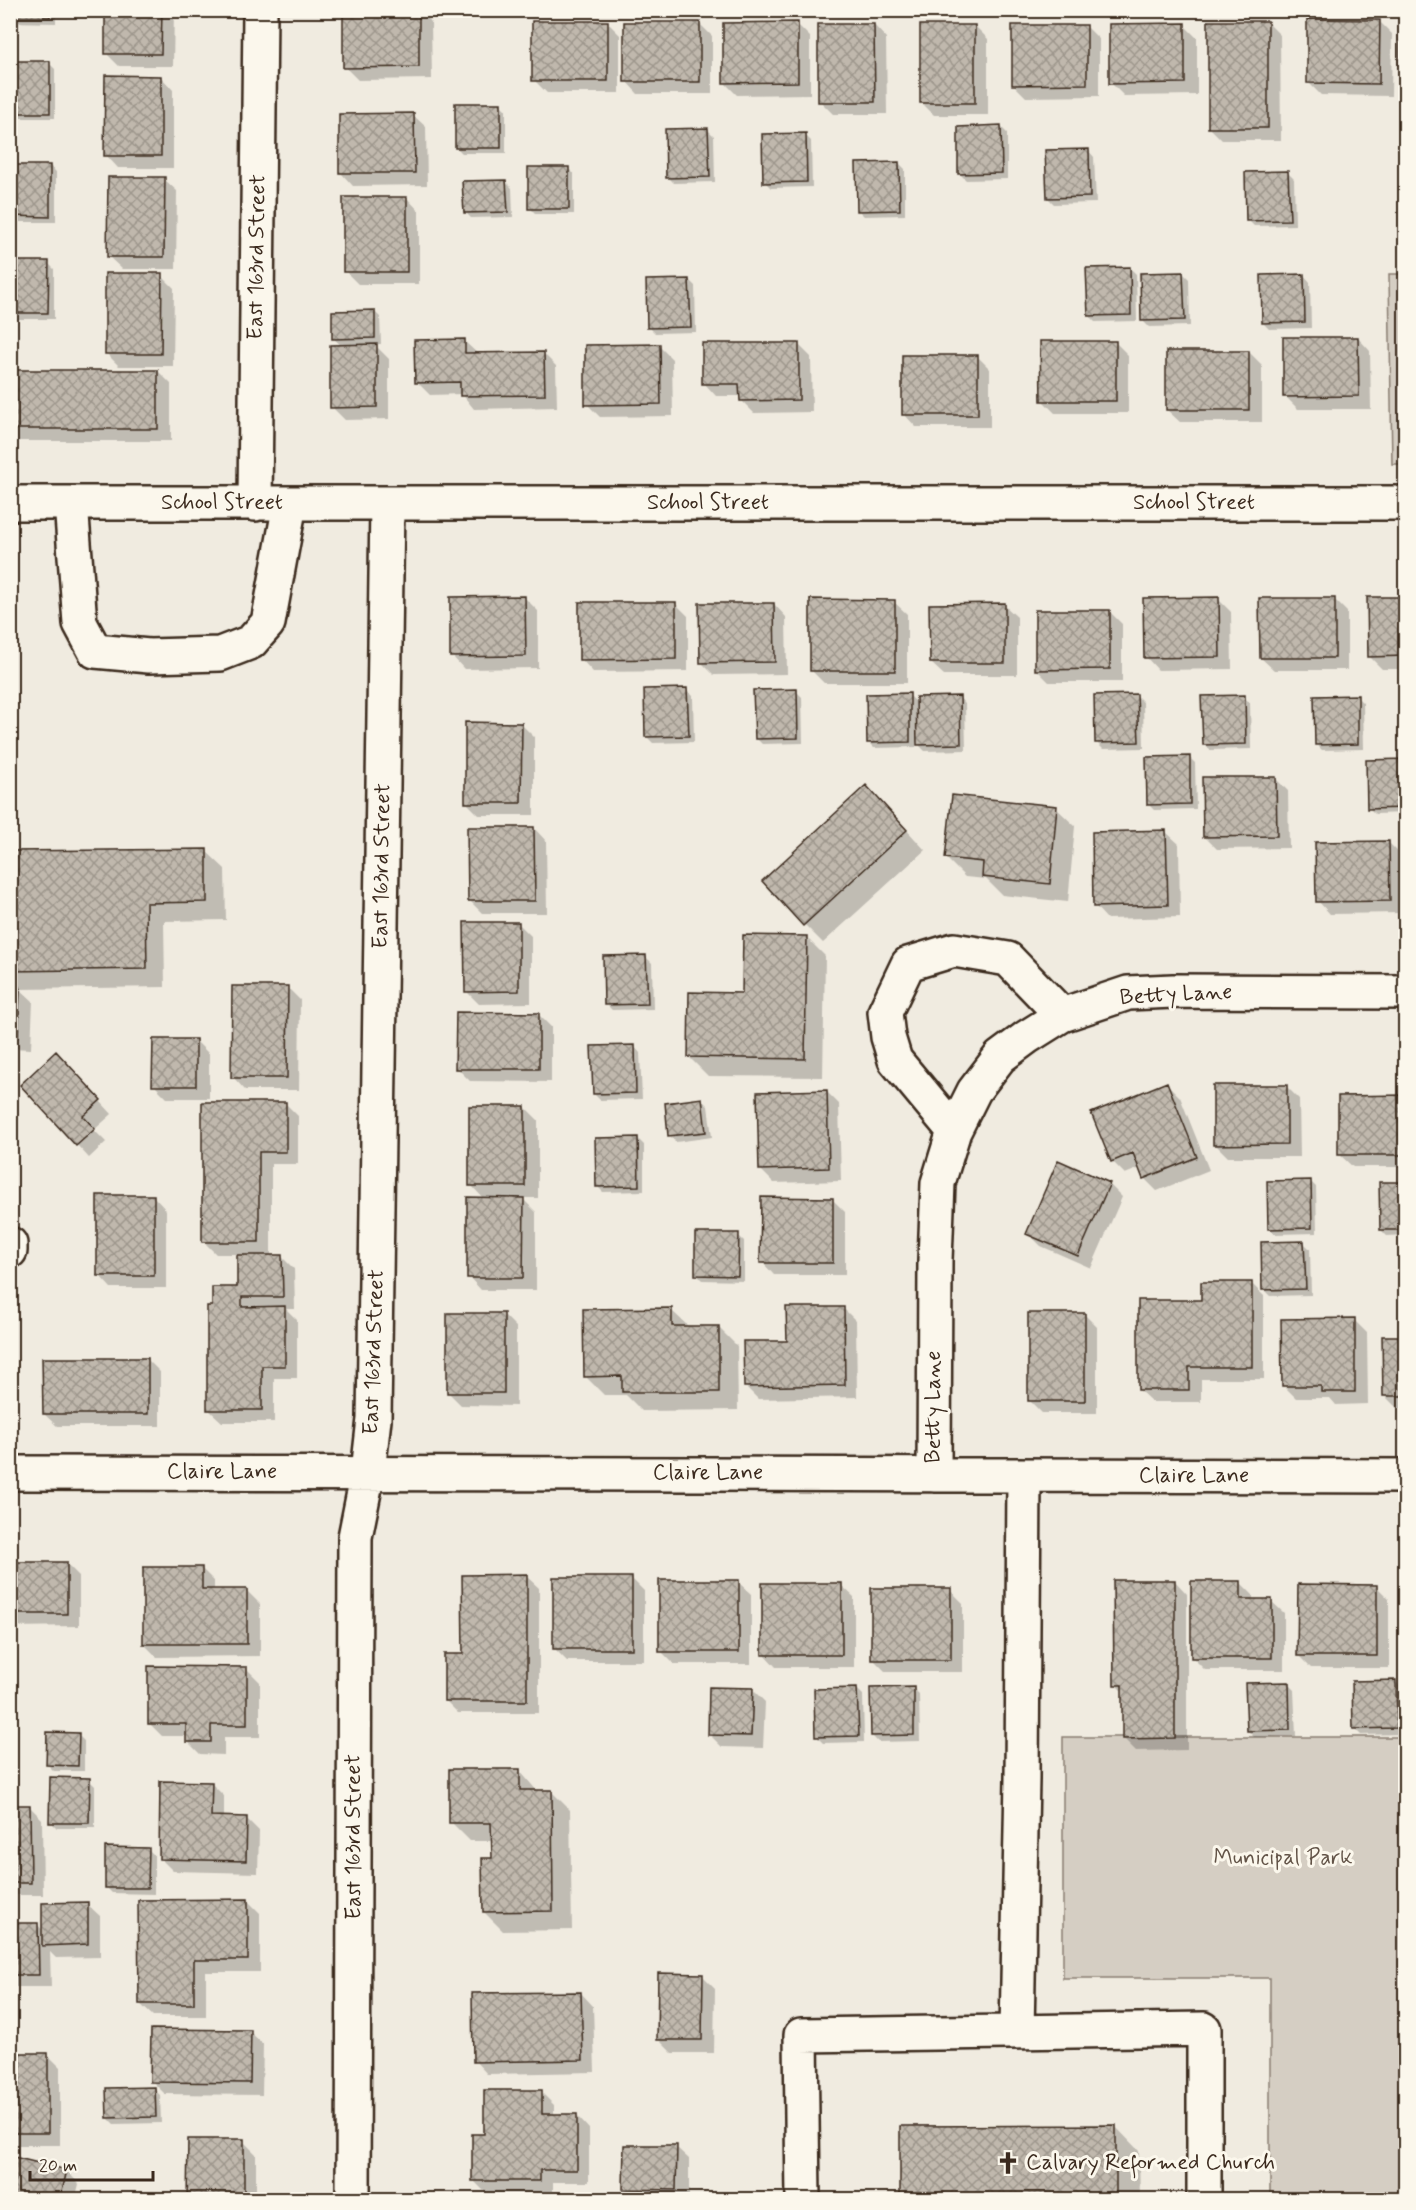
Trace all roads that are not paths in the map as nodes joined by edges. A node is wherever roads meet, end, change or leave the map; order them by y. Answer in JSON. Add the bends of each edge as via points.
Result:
{"nodes":[{"id":1,"x":260,"y":10,"type":"edge"},
{"id":2,"x":10,"y":503,"type":"edge"},
{"id":3,"x":71,"y":503,"type":"junction"},
{"id":4,"x":1406,"y":503,"type":"edge"},
{"id":5,"x":255,"y":504,"type":"junction"},
{"id":6,"x":290,"y":504,"type":"junction"},
{"id":7,"x":387,"y":504,"type":"junction"},
{"id":8,"x":1406,"y":992,"type":"edge"},
{"id":9,"x":1062,"y":1015,"type":"junction"},
{"id":10,"x":954,"y":1131,"type":"junction"},
{"id":11,"x":10,"y":1244,"type":"edge"},
{"id":12,"x":10,"y":1251,"type":"edge"},
{"id":13,"x":368,"y":1472,"type":"junction"},
{"id":14,"x":10,"y":1473,"type":"edge"},
{"id":15,"x":934,"y":1474,"type":"junction"},
{"id":16,"x":1406,"y":1476,"type":"edge"},
{"id":17,"x":1024,"y":1477,"type":"junction"},
{"id":18,"x":1017,"y":2031,"type":"junction"},
{"id":19,"x":353,"y":2199,"type":"edge"},
{"id":20,"x":802,"y":2199,"type":"edge"},
{"id":21,"x":1204,"y":2199,"type":"edge"}],
"edges":[{"from":1,"to":5,"type":"street","name":"East 163rd Street"},
{"from":2,"to":3,"type":"street","name":"School Street"},
{"from":3,"to":5,"type":"street","name":"School Street"},
{"from":3,"to":6,"type":"street","via":[[80,624],[94,651],[149,656],[220,654],[251,642],[268,624]]},
{"from":4,"to":7,"type":"street","name":"School Street"},
{"from":5,"to":6,"type":"street","name":"School Street"},
{"from":6,"to":7,"type":"street","name":"School Street"},
{"from":7,"to":13,"type":"street","name":"East 163rd Street","via":[[374,1419]]},
{"from":8,"to":9,"type":"street","name":"Betty Lane","via":[[1128,993]]},
{"from":9,"to":10,"type":"street","name":"Betty Lane","via":[[1000,1057],[974,1091]]},
{"from":9,"to":10,"type":"street","via":[[1008,959],[954,950],[908,964],[885,1012],[888,1037],[895,1060]]},
{"from":10,"to":15,"type":"street","name":"Betty Lane","via":[[938,1183]]},
{"from":11,"to":12,"type":"street"},
{"from":13,"to":14,"type":"street","name":"Claire Lane"},
{"from":13,"to":15,"type":"street","name":"Claire Lane"},
{"from":13,"to":19,"type":"street","name":"East 163rd Street","via":[[355,1537]]},
{"from":15,"to":17,"type":"street","name":"Claire Lane"},
{"from":16,"to":17,"type":"street","name":"Claire Lane"},
{"from":17,"to":18,"type":"street"},
{"from":18,"to":20,"type":"street","via":[[801,2035]]},
{"from":18,"to":21,"type":"street","via":[[1204,2029]]}]}
